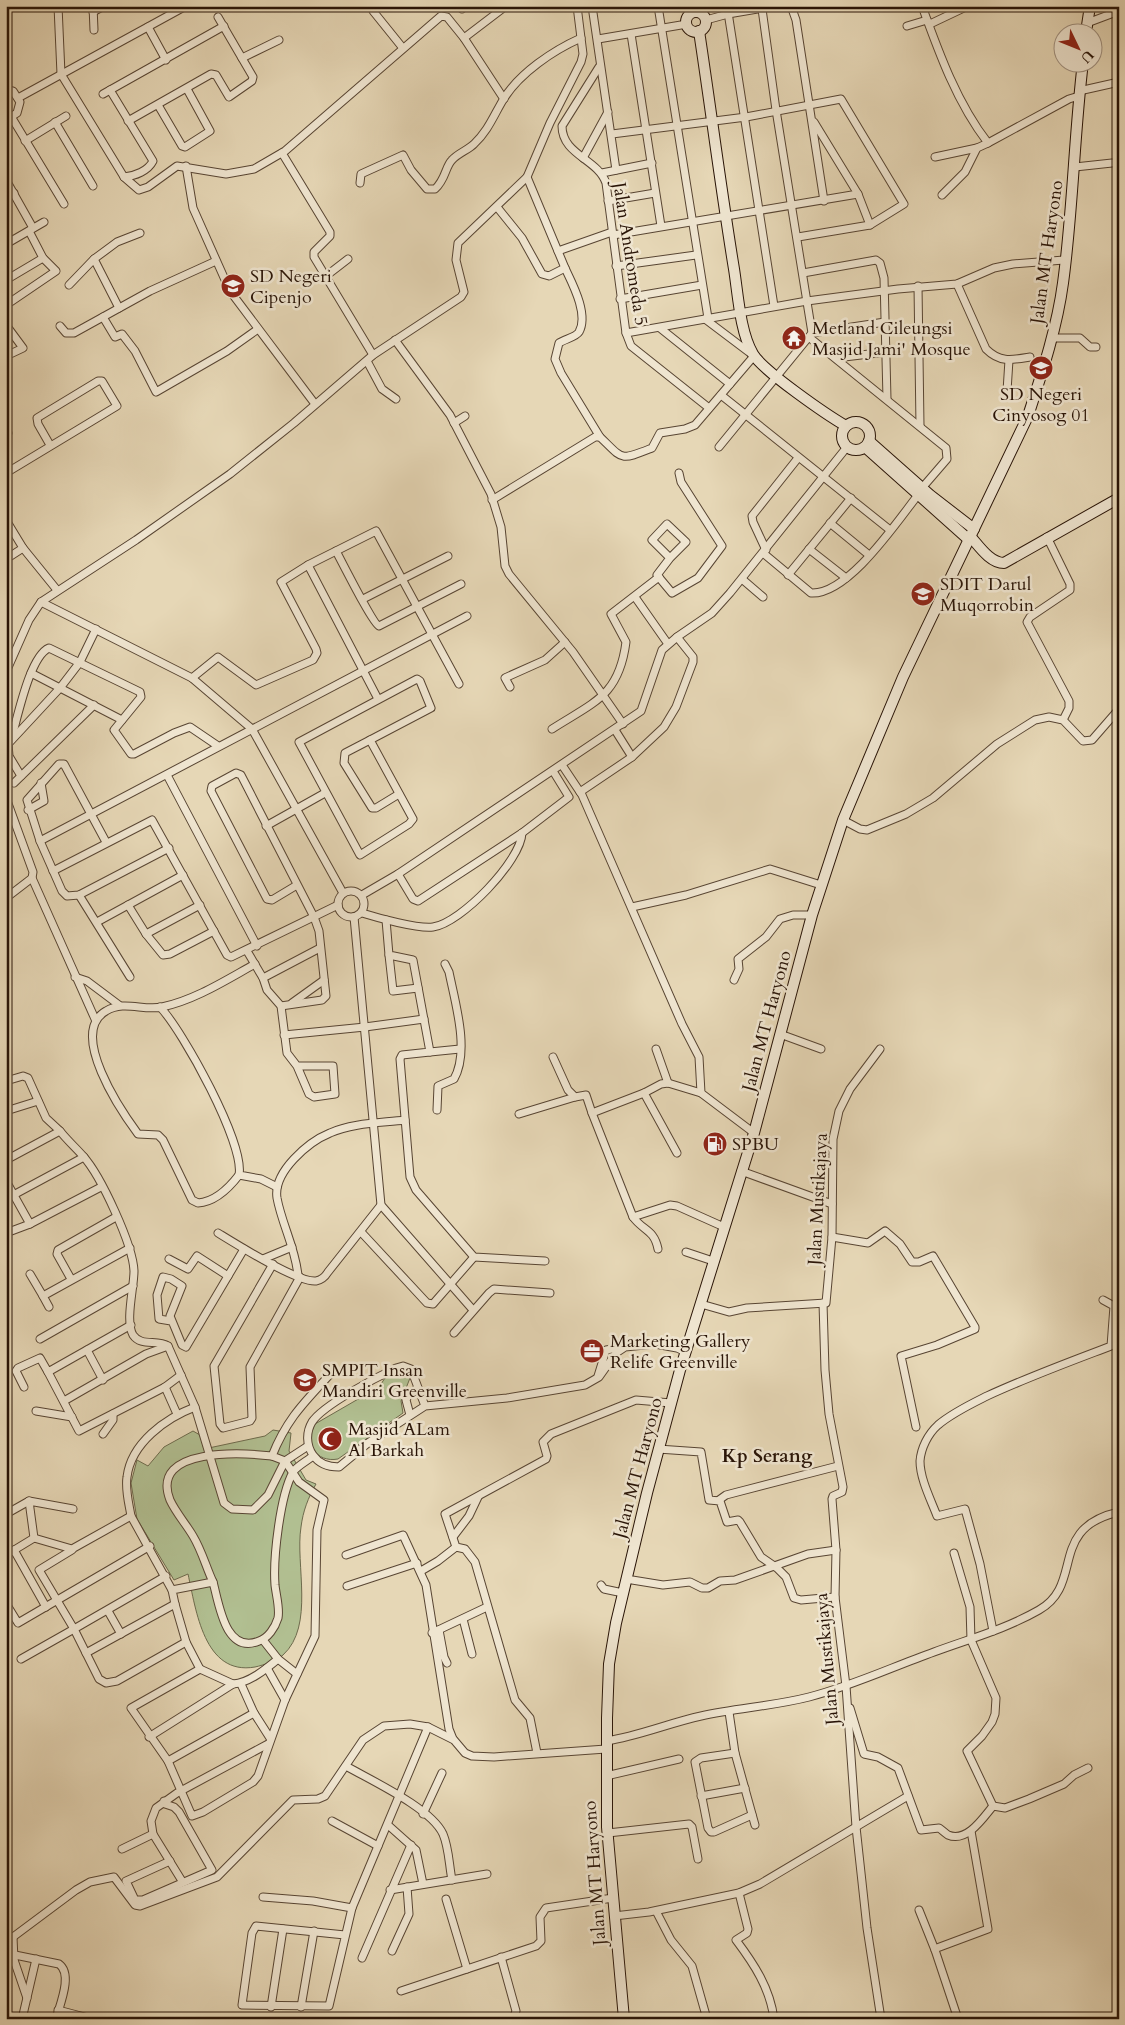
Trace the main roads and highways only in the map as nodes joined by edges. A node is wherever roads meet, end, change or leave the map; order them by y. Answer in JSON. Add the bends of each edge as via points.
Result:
{"nodes":[{"id":1,"x":1090,"y":6,"type":"edge"},
{"id":2,"x":694,"y":9,"type":"edge"},
{"id":3,"x":1088,"y":22,"type":"edge"},
{"id":4,"x":698,"y":31,"type":"junction"},
{"id":5,"x":1082,"y":72,"type":"edge"},
{"id":6,"x":846,"y":426,"type":"junction"},
{"id":7,"x":867,"y":444,"type":"junction"},
{"id":8,"x":1119,"y":498,"type":"edge"},
{"id":9,"x":971,"y":535,"type":"junction"},
{"id":10,"x":624,"y":2019,"type":"edge"}],
"edges":[{"from":1,"to":3,"type":"main road"},
{"from":2,"to":4,"type":"main road","via":[[706,20]]},
{"from":2,"to":4,"type":"main road","via":[[687,24],[691,30]]},
{"from":4,"to":6,"type":"main road","via":[[725,216],[748,342],[754,356],[777,376]]},
{"from":5,"to":9,"type":"main road","name":"Jalan MT Haryono","via":[[1063,283],[1051,338],[1028,416]]},
{"from":6,"to":7,"type":"main road","via":[[851,422],[866,426],[870,433]]},
{"from":6,"to":7,"type":"main road","via":[[841,434],[847,447],[856,450]]},
{"from":7,"to":9,"type":"main road"},
{"from":8,"to":9,"type":"main road","via":[[1004,563],[992,559]]},
{"from":9,"to":10,"type":"main road","name":"Jalan MT Haryono","via":[[903,677],[843,820],[821,884],[754,1133],[658,1449],[626,1580],[610,1664],[606,1745],[608,1833]]}]}
